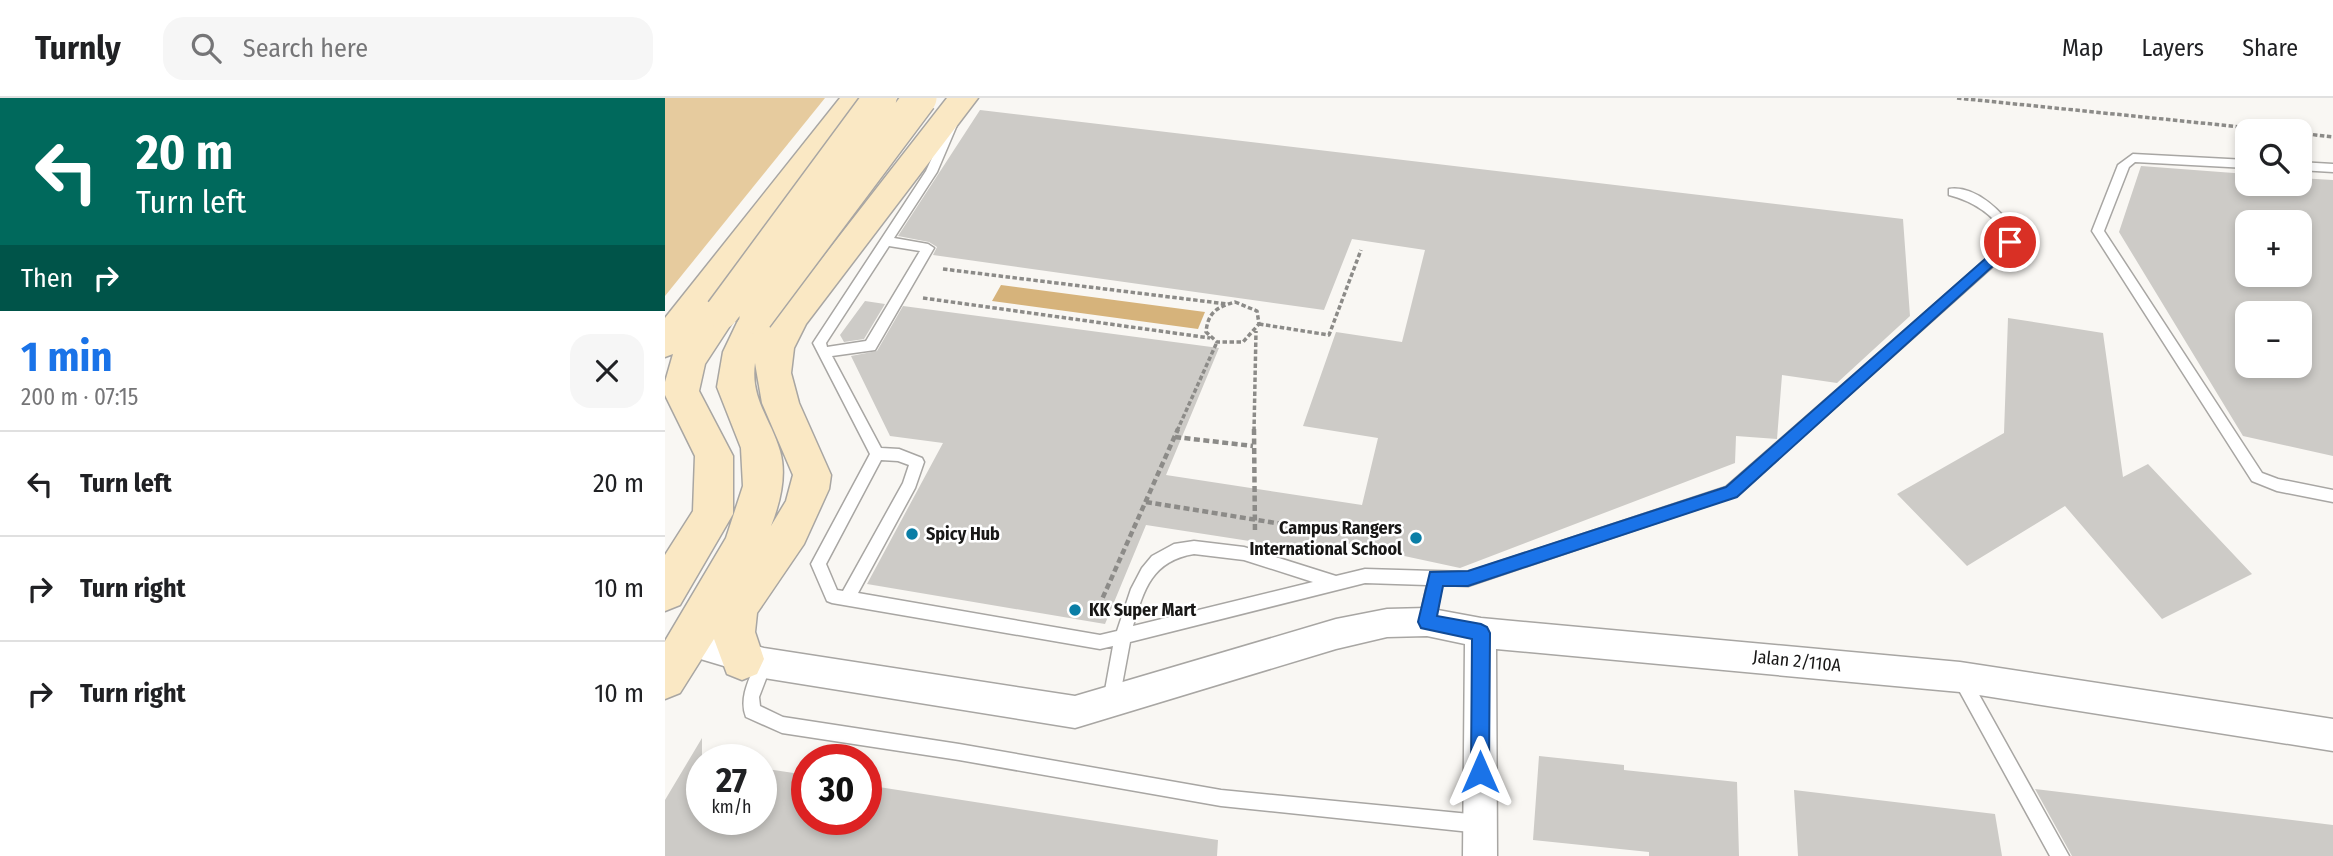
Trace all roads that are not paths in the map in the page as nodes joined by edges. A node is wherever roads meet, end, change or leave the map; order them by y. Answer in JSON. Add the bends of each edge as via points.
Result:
{"nodes":[{"id":1,"x":880,"y":98,"type":"edge"},
{"id":2,"x":920,"y":98,"type":"edge"},
{"id":3,"x":852,"y":102,"type":"edge"},
{"id":4,"x":956,"y":107,"type":"edge"},
{"id":5,"x":810,"y":156,"type":"junction"},
{"id":6,"x":2235,"y":162,"type":"edge"},
{"id":7,"x":2312,"y":167,"type":"edge"},
{"id":8,"x":2333,"y":168,"type":"edge"},
{"id":9,"x":918,"y":171,"type":"junction"},
{"id":10,"x":1952,"y":192,"type":"dead end"},
{"id":11,"x":884,"y":241,"type":"junction"},
{"id":12,"x":739,"y":314,"type":"junction"},
{"id":13,"x":665,"y":343,"type":"edge"},
{"id":14,"x":824,"y":352,"type":"junction"},
{"id":15,"x":665,"y":429,"type":"edge"},
{"id":16,"x":877,"y":454,"type":"junction"},
{"id":17,"x":714,"y":456,"type":"junction"},
{"id":18,"x":2333,"y":496,"type":"edge"},
{"id":19,"x":1436,"y":578,"type":"junction"},
{"id":20,"x":1336,"y":584,"type":"junction"},
{"id":21,"x":665,"y":592,"type":"edge"},
{"id":22,"x":847,"y":599,"type":"junction"},
{"id":23,"x":1427,"y":622,"type":"junction"},
{"id":24,"x":1481,"y":633,"type":"junction"},
{"id":25,"x":1122,"y":636,"type":"junction"},
{"id":26,"x":688,"y":642,"type":"junction"},
{"id":27,"x":753,"y":661,"type":"junction"},
{"id":28,"x":1960,"y":677,"type":"junction"},
{"id":29,"x":665,"y":678,"type":"edge"},
{"id":30,"x":1110,"y":702,"type":"junction"},
{"id":31,"x":2333,"y":736,"type":"edge"},
{"id":32,"x":1480,"y":824,"type":"junction"},
{"id":33,"x":1481,"y":856,"type":"edge"},
{"id":34,"x":2060,"y":856,"type":"edge"}],
"edges":[{"from":1,"to":12,"type":"street","bridge":true},
{"from":2,"to":12,"type":"street","bridge":true},
{"from":3,"to":4,"type":"street"},
{"from":3,"to":5,"type":"street"},
{"from":4,"to":9,"type":"street"},
{"from":5,"to":9,"type":"street"},
{"from":5,"to":13,"type":"street"},
{"from":6,"to":18,"type":"lane","via":[[2133,158],[2123,165],[2098,231],[2257,477]]},
{"from":7,"to":8,"type":"lane"},
{"from":9,"to":11,"type":"lane"},
{"from":9,"to":27,"type":"street","via":[[779,338],[773,360],[774,383],[813,475],[812,490],[734,618],[733,632]]},
{"from":10,"to":19,"type":"lane","via":[[1973,199],[2000,219],[2011,234],[2010,242],[1731,492],[1468,579]]},
{"from":11,"to":14,"type":"lane","via":[[819,343]]},
{"from":11,"to":14,"type":"lane","via":[[928,248],[870,346]]},
{"from":12,"to":17,"type":"street","via":[[688,360],[681,391]]},
{"from":12,"to":26,"type":"street","via":[[740,350],[733,377],[764,462],[762,492],[752,530]]},
{"from":14,"to":16,"type":"lane"},
{"from":15,"to":17,"type":"street"},
{"from":16,"to":22,"type":"lane","via":[[818,564],[832,596]]},
{"from":16,"to":22,"type":"lane","via":[[917,462],[910,484]]},
{"from":17,"to":21,"type":"street","via":[[713,514]]},
{"from":19,"to":20,"type":"lane","via":[[1371,575]]},
{"from":19,"to":23,"type":"lane"},
{"from":20,"to":25,"type":"lane"},
{"from":20,"to":25,"type":"lane","via":[[1255,556],[1202,546],[1177,548],[1157,561],[1144,578]]},
{"from":22,"to":25,"type":"lane","via":[[1100,642]]},
{"from":23,"to":24,"type":"street","name":"Jalan 2/110A"},
{"from":23,"to":30,"type":"street","name":"Jalan 2/110A","via":[[1387,623],[1336,634]]},
{"from":24,"to":28,"type":"street","name":"Jalan 2/110A"},
{"from":24,"to":32,"type":"street"},
{"from":25,"to":30,"type":"lane"},
{"from":26,"to":27,"type":"street","name":"Jalan 2/110A"},
{"from":26,"to":29,"type":"street"},
{"from":27,"to":30,"type":"street","name":"Jalan 2/110A","via":[[1075,712]]},
{"from":27,"to":32,"type":"lane","via":[[752,711],[782,724],[1220,798]]},
{"from":28,"to":31,"type":"street","name":"Jalan 2/110A"},
{"from":28,"to":34,"type":"lane"},
{"from":32,"to":33,"type":"street"}]}
